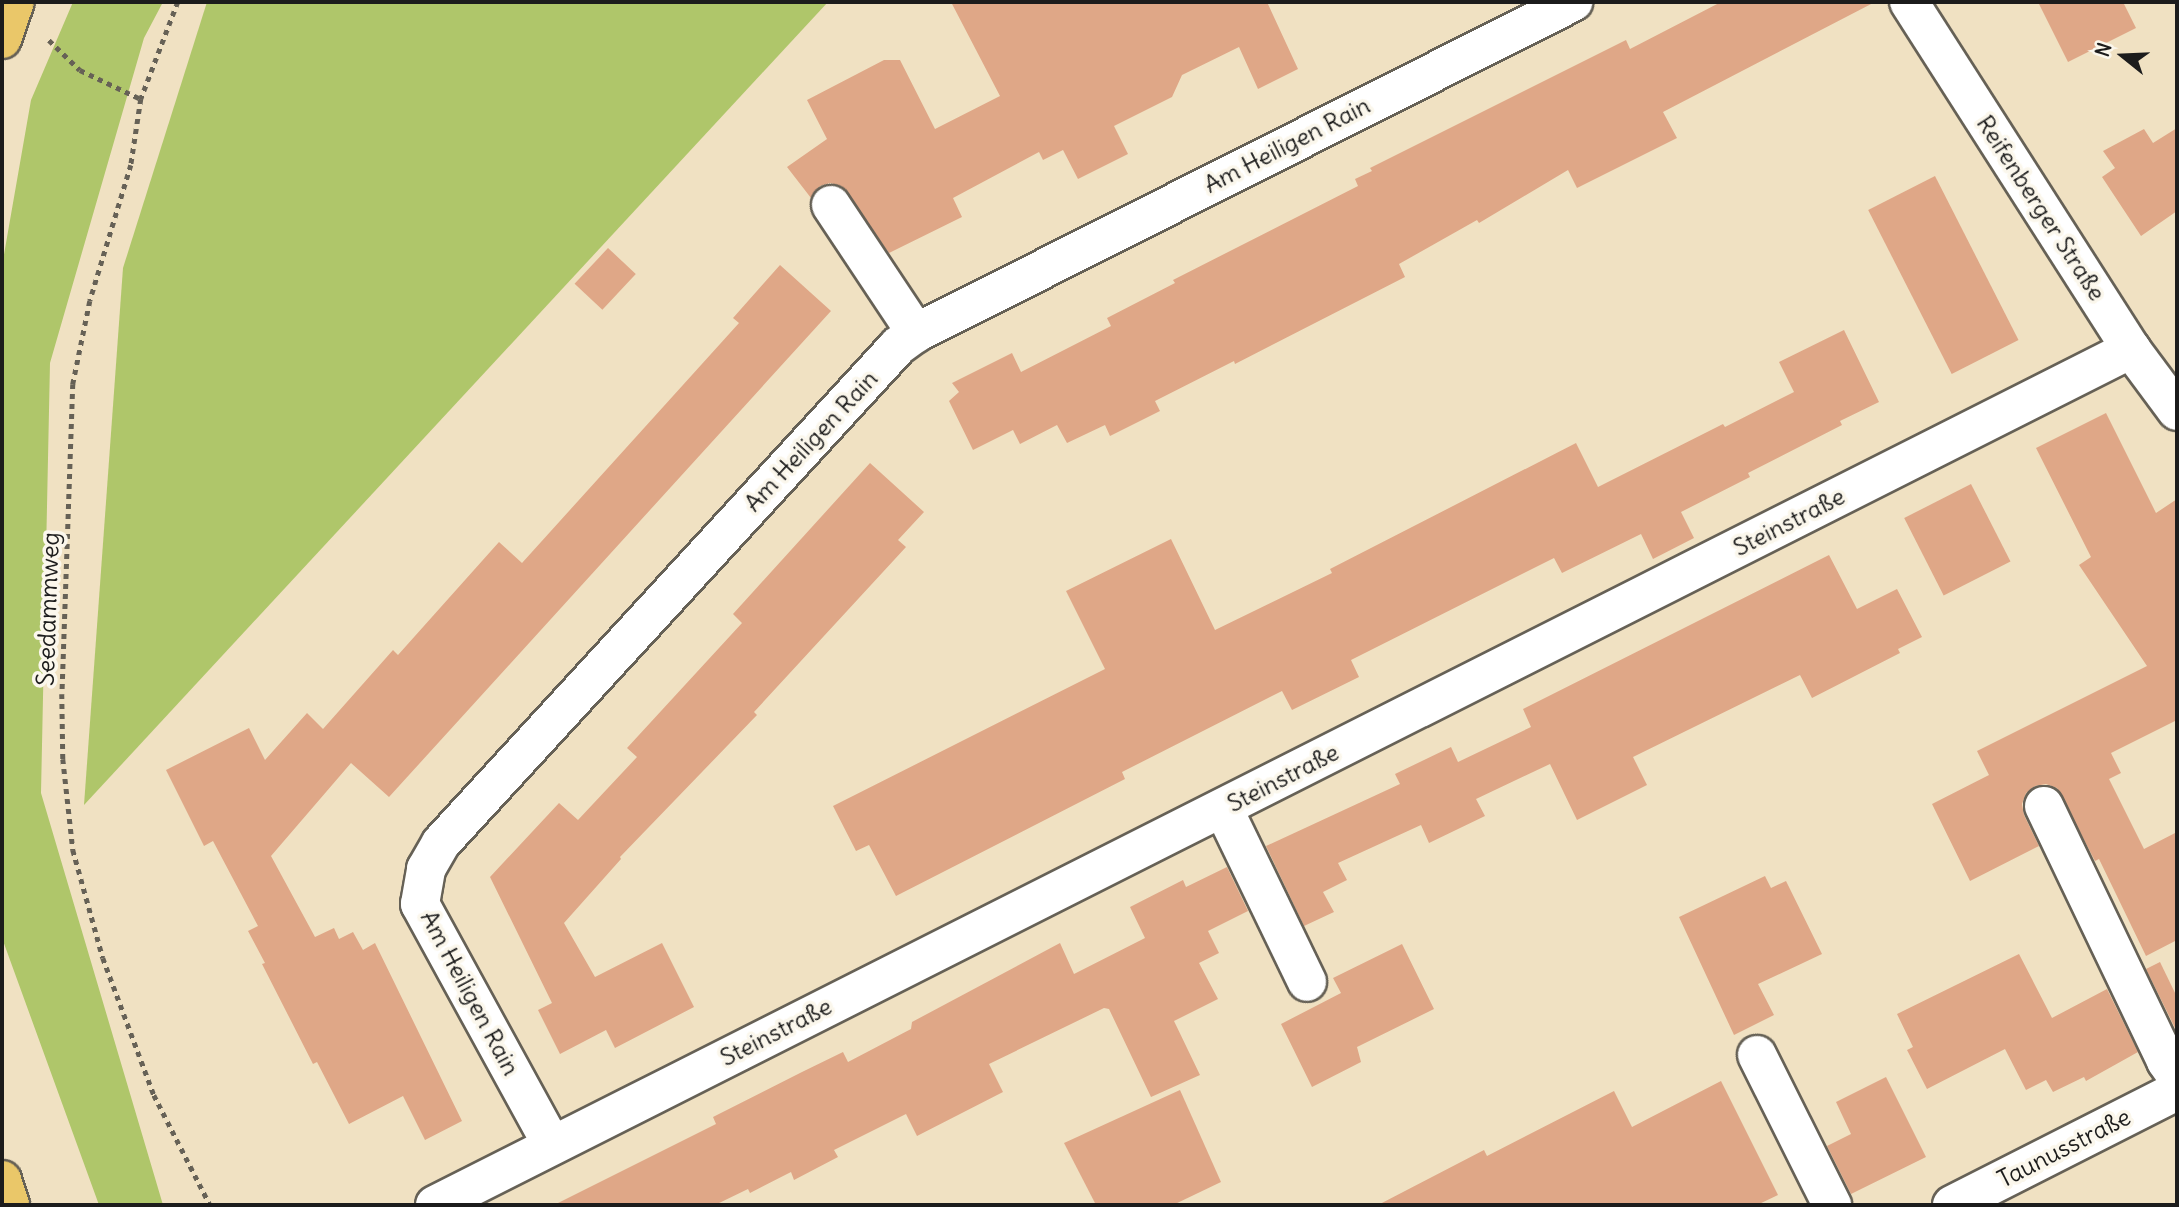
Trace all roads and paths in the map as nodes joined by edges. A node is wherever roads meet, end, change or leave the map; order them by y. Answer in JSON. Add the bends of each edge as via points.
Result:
{"nodes":[{"id":1,"x":15,"y":2,"type":"edge"},
{"id":2,"x":178,"y":2,"type":"edge"},
{"id":3,"x":1573,"y":2,"type":"edge"},
{"id":4,"x":1909,"y":2,"type":"edge"},
{"id":5,"x":2,"y":39,"type":"edge"},
{"id":6,"x":49,"y":40,"type":"dead end"},
{"id":7,"x":141,"y":99,"type":"junction"},
{"id":8,"x":831,"y":205,"type":"dead end"},
{"id":9,"x":916,"y":333,"type":"junction"},
{"id":10,"x":2131,"y":349,"type":"junction"},
{"id":11,"x":2174,"y":401,"type":"edge"},
{"id":12,"x":2044,"y":806,"type":"dead end"},
{"id":13,"x":1223,"y":808,"type":"junction"},
{"id":14,"x":1307,"y":982,"type":"dead end"},
{"id":15,"x":1757,"y":1055,"type":"dead end"},
{"id":16,"x":2177,"y":1077,"type":"edge"},
{"id":17,"x":2177,"y":1091,"type":"edge"},
{"id":18,"x":552,"y":1145,"type":"junction"},
{"id":19,"x":2,"y":1180,"type":"edge"},
{"id":20,"x":10,"y":1205,"type":"edge"},
{"id":21,"x":210,"y":1205,"type":"edge"},
{"id":22,"x":435,"y":1205,"type":"edge"},
{"id":23,"x":1832,"y":1205,"type":"edge"},
{"id":24,"x":1952,"y":1205,"type":"edge"}],
"edges":[{"from":1,"to":5,"type":"main road"},
{"from":2,"to":7,"type":"path","name":"Seedammweg"},
{"from":3,"to":9,"type":"street","name":"Am Heiligen Rain"},
{"from":4,"to":10,"type":"street","name":"Reifenberger Straße"},
{"from":6,"to":7,"type":"path","via":[[80,70]]},
{"from":7,"to":21,"type":"path","name":"Seedammweg","via":[[131,165],[90,301],[73,384],[63,759],[74,850],[103,958],[154,1095]]},
{"from":8,"to":9,"type":"street"},
{"from":9,"to":18,"type":"street","name":"Am Heiligen Rain","via":[[898,346],[441,843],[426,869],[420,905]]},
{"from":10,"to":11,"type":"street","name":"Reifenberger Straße"},
{"from":10,"to":13,"type":"street","name":"Steinstraße"},
{"from":12,"to":16,"type":"street"},
{"from":13,"to":14,"type":"street"},
{"from":13,"to":18,"type":"street","name":"Steinstraße"},
{"from":15,"to":23,"type":"street"},
{"from":17,"to":24,"type":"street","name":"Taunusstraße"},
{"from":18,"to":22,"type":"street","name":"Steinstraße"},
{"from":19,"to":20,"type":"main road"}]}
